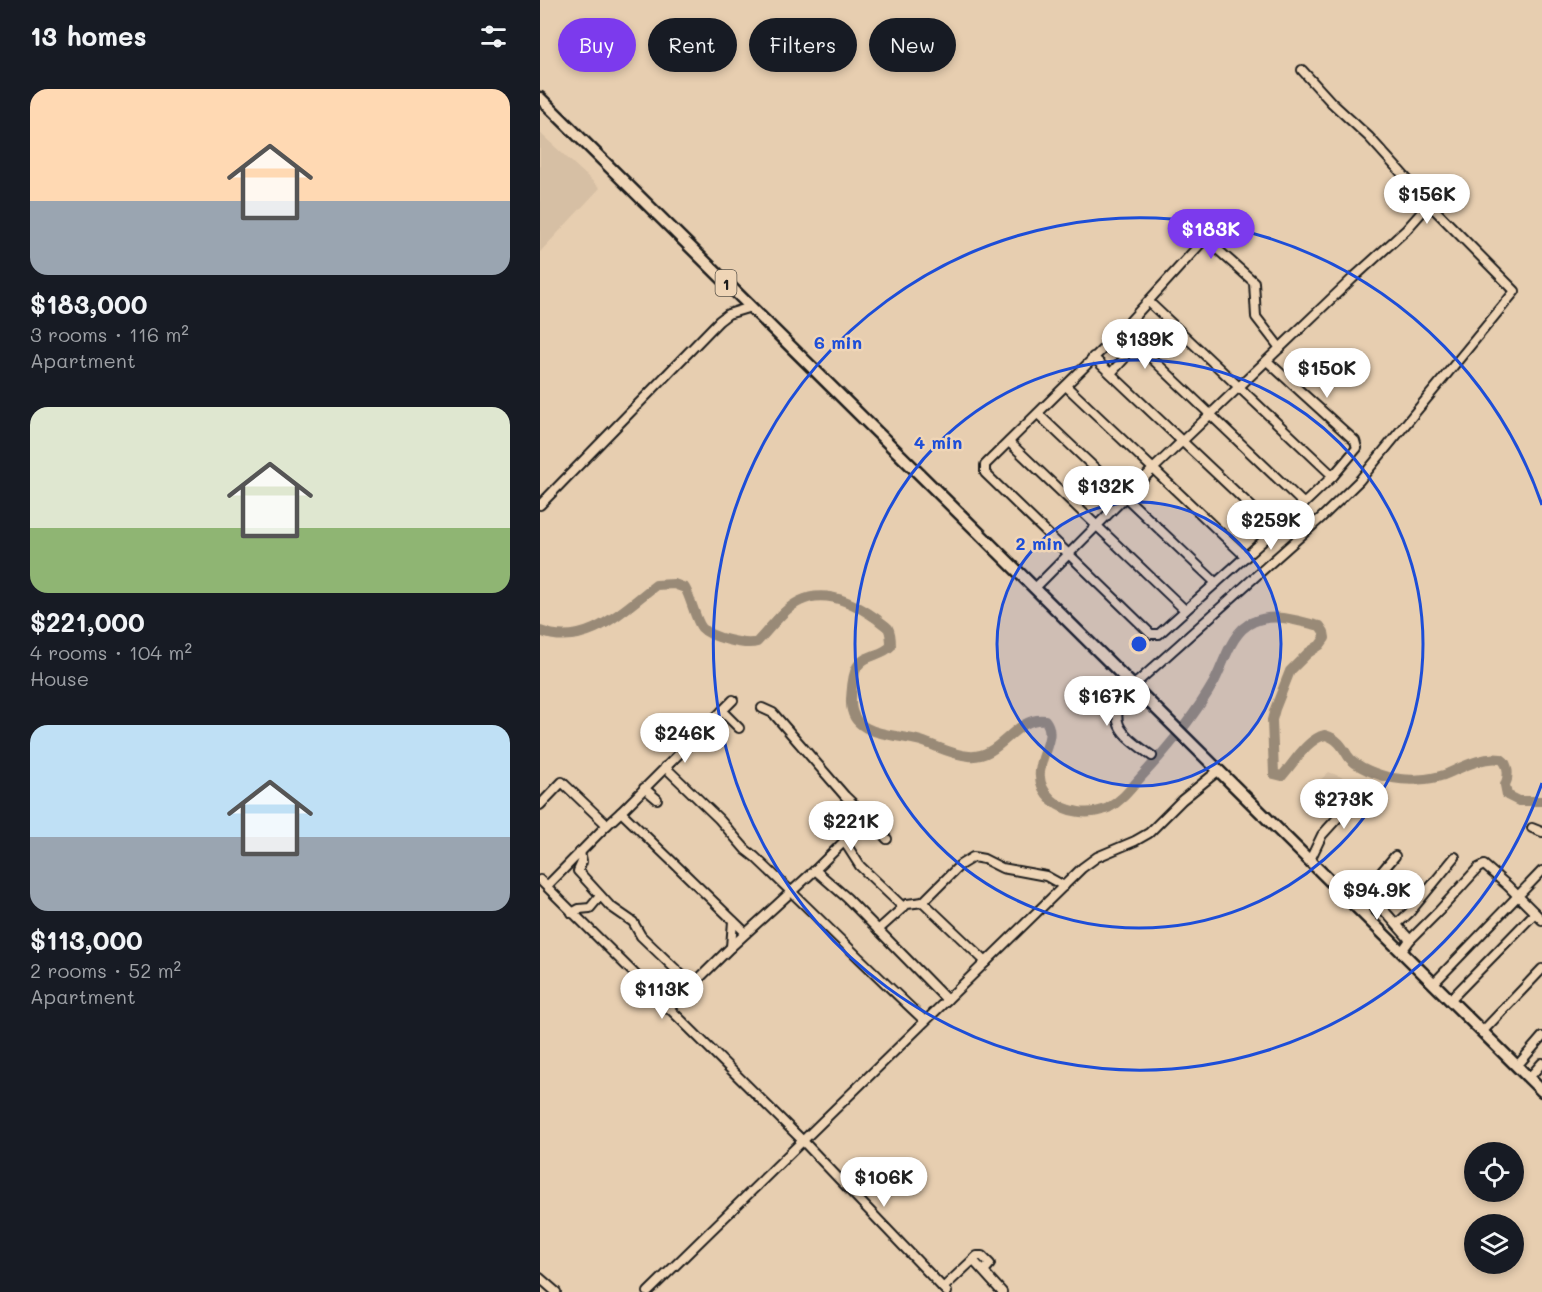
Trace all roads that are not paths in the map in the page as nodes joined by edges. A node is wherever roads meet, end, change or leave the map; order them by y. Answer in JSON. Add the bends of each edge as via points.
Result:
{"nodes":[{"id":1,"x":1302,"y":70,"type":"dead end"},
{"id":2,"x":540,"y":98,"type":"edge"},
{"id":3,"x":1429,"y":204,"type":"junction"},
{"id":4,"x":1149,"y":302,"type":"junction"},
{"id":5,"x":751,"y":307,"type":"junction"},
{"id":6,"x":1122,"y":330,"type":"junction"},
{"id":7,"x":1299,"y":332,"type":"junction"},
{"id":8,"x":1280,"y":348,"type":"junction"},
{"id":9,"x":1093,"y":357,"type":"junction"},
{"id":10,"x":1124,"y":359,"type":"dead end"},
{"id":11,"x":1268,"y":362,"type":"junction"},
{"id":12,"x":1111,"y":373,"type":"junction"},
{"id":13,"x":1066,"y":386,"type":"junction"},
{"id":14,"x":1241,"y":389,"type":"junction"},
{"id":15,"x":1038,"y":414,"type":"junction"},
{"id":16,"x":1212,"y":417,"type":"junction"},
{"id":17,"x":1009,"y":442,"type":"junction"},
{"id":18,"x":1185,"y":443,"type":"junction"},
{"id":19,"x":1155,"y":470,"type":"junction"},
{"id":20,"x":1333,"y":476,"type":"junction"},
{"id":21,"x":1127,"y":498,"type":"junction"},
{"id":22,"x":1305,"y":504,"type":"junction"},
{"id":23,"x":540,"y":505,"type":"edge"},
{"id":24,"x":1097,"y":526,"type":"junction"},
{"id":25,"x":1276,"y":530,"type":"junction"},
{"id":26,"x":1067,"y":556,"type":"junction"},
{"id":27,"x":1246,"y":557,"type":"junction"},
{"id":28,"x":1216,"y":583,"type":"junction"},
{"id":29,"x":1035,"y":588,"type":"junction"},
{"id":30,"x":1185,"y":610,"type":"junction"},
{"id":31,"x":1133,"y":686,"type":"junction"},
{"id":32,"x":733,"y":700,"type":"dead end"},
{"id":33,"x":762,"y":708,"type":"dead end"},
{"id":34,"x":722,"y":711,"type":"junction"},
{"id":35,"x":739,"y":728,"type":"dead end"},
{"id":36,"x":1152,"y":756,"type":"dead end"},
{"id":37,"x":665,"y":766,"type":"junction"},
{"id":38,"x":1219,"y":770,"type":"junction"},
{"id":39,"x":644,"y":788,"type":"junction"},
{"id":40,"x":1363,"y":790,"type":"dead end"},
{"id":41,"x":657,"y":799,"type":"dead end"},
{"id":42,"x":540,"y":805,"type":"edge"},
{"id":43,"x":856,"y":806,"type":"junction"},
{"id":44,"x":621,"y":812,"type":"junction"},
{"id":45,"x":868,"y":818,"type":"junction"},
{"id":46,"x":860,"y":824,"type":"junction"},
{"id":47,"x":607,"y":825,"type":"junction"},
{"id":48,"x":1532,"y":828,"type":"dead end"},
{"id":49,"x":1542,"y":832,"type":"edge"},
{"id":50,"x":887,"y":839,"type":"dead end"},
{"id":51,"x":844,"y":841,"type":"junction"},
{"id":52,"x":580,"y":852,"type":"junction"},
{"id":53,"x":1395,"y":856,"type":"dead end"},
{"id":54,"x":1455,"y":858,"type":"dead end"},
{"id":55,"x":1310,"y":860,"type":"junction"},
{"id":56,"x":815,"y":870,"type":"junction"},
{"id":57,"x":1542,"y":871,"type":"edge"},
{"id":58,"x":540,"y":880,"type":"edge"},
{"id":59,"x":547,"y":886,"type":"junction"},
{"id":60,"x":1064,"y":886,"type":"junction"},
{"id":61,"x":1366,"y":890,"type":"junction"},
{"id":62,"x":792,"y":892,"type":"junction"},
{"id":63,"x":600,"y":896,"type":"junction"},
{"id":64,"x":1519,"y":896,"type":"junction"},
{"id":65,"x":923,"y":902,"type":"junction"},
{"id":66,"x":903,"y":907,"type":"junction"},
{"id":67,"x":572,"y":912,"type":"junction"},
{"id":68,"x":1535,"y":913,"type":"junction"},
{"id":69,"x":1365,"y":914,"type":"junction"},
{"id":70,"x":1542,"y":920,"type":"edge"},
{"id":71,"x":733,"y":921,"type":"junction"},
{"id":72,"x":1397,"y":924,"type":"junction"},
{"id":73,"x":878,"y":930,"type":"junction"},
{"id":74,"x":746,"y":933,"type":"junction"},
{"id":75,"x":1410,"y":940,"type":"junction"},
{"id":76,"x":731,"y":947,"type":"junction"},
{"id":77,"x":1402,"y":951,"type":"junction"},
{"id":78,"x":986,"y":962,"type":"junction"},
{"id":79,"x":1542,"y":969,"type":"edge"},
{"id":80,"x":1434,"y":983,"type":"junction"},
{"id":81,"x":692,"y":985,"type":"junction"},
{"id":82,"x":947,"y":1000,"type":"junction"},
{"id":83,"x":1450,"y":1000,"type":"junction"},
{"id":84,"x":668,"y":1009,"type":"junction"},
{"id":85,"x":925,"y":1021,"type":"junction"},
{"id":86,"x":1482,"y":1032,"type":"junction"},
{"id":87,"x":1542,"y":1037,"type":"edge"},
{"id":88,"x":1542,"y":1063,"type":"edge"},
{"id":89,"x":1517,"y":1066,"type":"junction"},
{"id":90,"x":1529,"y":1078,"type":"junction"},
{"id":91,"x":1542,"y":1091,"type":"edge"},
{"id":92,"x":802,"y":1140,"type":"junction"},
{"id":93,"x":540,"y":1278,"type":"edge"},
{"id":94,"x":945,"y":1290,"type":"edge"},
{"id":95,"x":556,"y":1292,"type":"edge"},
{"id":96,"x":648,"y":1292,"type":"edge"},
{"id":97,"x":1002,"y":1292,"type":"edge"}],
"edges":[{"from":1,"to":3,"type":"street"},
{"from":2,"to":5,"type":"highway","number":"1"},
{"from":3,"to":7,"type":"street","via":[[1401,238]]},
{"from":3,"to":31,"type":"street","via":[[1515,291],[1359,481]]},
{"from":4,"to":6,"type":"street"},
{"from":4,"to":8,"type":"street","via":[[1207,240],[1254,282],[1256,317]]},
{"from":4,"to":14,"type":"street"},
{"from":5,"to":23,"type":"street","via":[[719,321]]},
{"from":5,"to":29,"type":"highway","number":"1"},
{"from":6,"to":9,"type":"street"},
{"from":6,"to":16,"type":"street"},
{"from":7,"to":8,"type":"street"},
{"from":7,"to":11,"type":"street"},
{"from":8,"to":11,"type":"street"},
{"from":9,"to":12,"type":"street"},
{"from":9,"to":13,"type":"street"},
{"from":10,"to":12,"type":"street"},
{"from":11,"to":14,"type":"street"},
{"from":11,"to":20,"type":"street","via":[[1357,444],[1356,452]]},
{"from":12,"to":18,"type":"street"},
{"from":13,"to":15,"type":"street"},
{"from":13,"to":19,"type":"street"},
{"from":14,"to":16,"type":"street"},
{"from":14,"to":20,"type":"street"},
{"from":15,"to":17,"type":"street"},
{"from":15,"to":21,"type":"street"},
{"from":16,"to":18,"type":"street"},
{"from":16,"to":22,"type":"street"},
{"from":17,"to":24,"type":"street"},
{"from":17,"to":26,"type":"street","via":[[988,462],[987,476]]},
{"from":18,"to":19,"type":"street"},
{"from":18,"to":25,"type":"street"},
{"from":19,"to":21,"type":"street"},
{"from":19,"to":27,"type":"street"},
{"from":20,"to":22,"type":"street"},
{"from":21,"to":24,"type":"street"},
{"from":21,"to":28,"type":"street"},
{"from":22,"to":25,"type":"street"},
{"from":24,"to":26,"type":"street"},
{"from":24,"to":30,"type":"street"},
{"from":25,"to":27,"type":"street"},
{"from":26,"to":29,"type":"street"},
{"from":26,"to":30,"type":"street","via":[[1154,635]]},
{"from":27,"to":28,"type":"street"},
{"from":28,"to":30,"type":"street"},
{"from":29,"to":31,"type":"highway","number":"1"},
{"from":31,"to":36,"type":"street","via":[[1118,707],[1119,724],[1127,738]]},
{"from":31,"to":38,"type":"highway","number":"1"},
{"from":32,"to":34,"type":"street"},
{"from":33,"to":43,"type":"street","via":[[773,713]]},
{"from":34,"to":35,"type":"street"},
{"from":34,"to":37,"type":"street"},
{"from":37,"to":39,"type":"street"},
{"from":37,"to":62,"type":"street"},
{"from":38,"to":55,"type":"highway","number":"1"},
{"from":38,"to":60,"type":"street","via":[[1149,833],[1097,857]]},
{"from":39,"to":41,"type":"street"},
{"from":39,"to":44,"type":"street"},
{"from":40,"to":55,"type":"street","via":[[1322,835]]},
{"from":42,"to":47,"type":"street","via":[[562,782]]},
{"from":43,"to":45,"type":"street"},
{"from":43,"to":46,"type":"street"},
{"from":44,"to":47,"type":"street"},
{"from":44,"to":71,"type":"street"},
{"from":45,"to":46,"type":"street"},
{"from":45,"to":50,"type":"street"},
{"from":46,"to":51,"type":"street"},
{"from":47,"to":52,"type":"street"},
{"from":48,"to":49,"type":"street"},
{"from":51,"to":56,"type":"street"},
{"from":51,"to":66,"type":"street","via":[[860,866]]},
{"from":52,"to":59,"type":"street"},
{"from":52,"to":63,"type":"street","via":[[578,873]]},
{"from":53,"to":61,"type":"street"},
{"from":54,"to":72,"type":"street"},
{"from":55,"to":69,"type":"highway","number":"1"},
{"from":56,"to":62,"type":"street"},
{"from":56,"to":73,"type":"street"},
{"from":57,"to":64,"type":"street"},
{"from":58,"to":59,"type":"street"},
{"from":59,"to":67,"type":"street"},
{"from":60,"to":65,"type":"street","via":[[1046,876],[1002,868],[973,857]]},
{"from":60,"to":78,"type":"street"},
{"from":61,"to":69,"type":"street","via":[[1362,895]]},
{"from":61,"to":72,"type":"street"},
{"from":62,"to":74,"type":"street"},
{"from":62,"to":85,"type":"street"},
{"from":63,"to":67,"type":"street","via":[[590,908]]},
{"from":63,"to":81,"type":"street","via":[[633,922],[641,936]]},
{"from":64,"to":68,"type":"street"},
{"from":64,"to":75,"type":"street","via":[[1482,866]]},
{"from":64,"to":80,"type":"street"},
{"from":65,"to":66,"type":"street"},
{"from":65,"to":78,"type":"street"},
{"from":66,"to":73,"type":"street"},
{"from":67,"to":84,"type":"street"},
{"from":68,"to":70,"type":"street"},
{"from":68,"to":83,"type":"street"},
{"from":69,"to":77,"type":"highway","number":"1"},
{"from":71,"to":74,"type":"street"},
{"from":71,"to":76,"type":"street"},
{"from":72,"to":75,"type":"street"},
{"from":73,"to":82,"type":"street"},
{"from":74,"to":76,"type":"street"},
{"from":75,"to":77,"type":"street"},
{"from":76,"to":81,"type":"street"},
{"from":77,"to":80,"type":"highway","number":"1"},
{"from":78,"to":82,"type":"street"},
{"from":79,"to":86,"type":"street"},
{"from":80,"to":83,"type":"highway","number":"1"},
{"from":81,"to":84,"type":"street"},
{"from":82,"to":85,"type":"street"},
{"from":83,"to":86,"type":"highway","number":"1"},
{"from":84,"to":92,"type":"street"},
{"from":85,"to":92,"type":"street"},
{"from":86,"to":89,"type":"highway","number":"1"},
{"from":87,"to":89,"type":"street"},
{"from":88,"to":90,"type":"street"},
{"from":89,"to":90,"type":"highway","number":"1"},
{"from":90,"to":91,"type":"highway","number":"1"},
{"from":92,"to":94,"type":"street"},
{"from":92,"to":96,"type":"street"},
{"from":93,"to":95,"type":"street"},
{"from":94,"to":97,"type":"street","via":[[973,1260]]}]}
